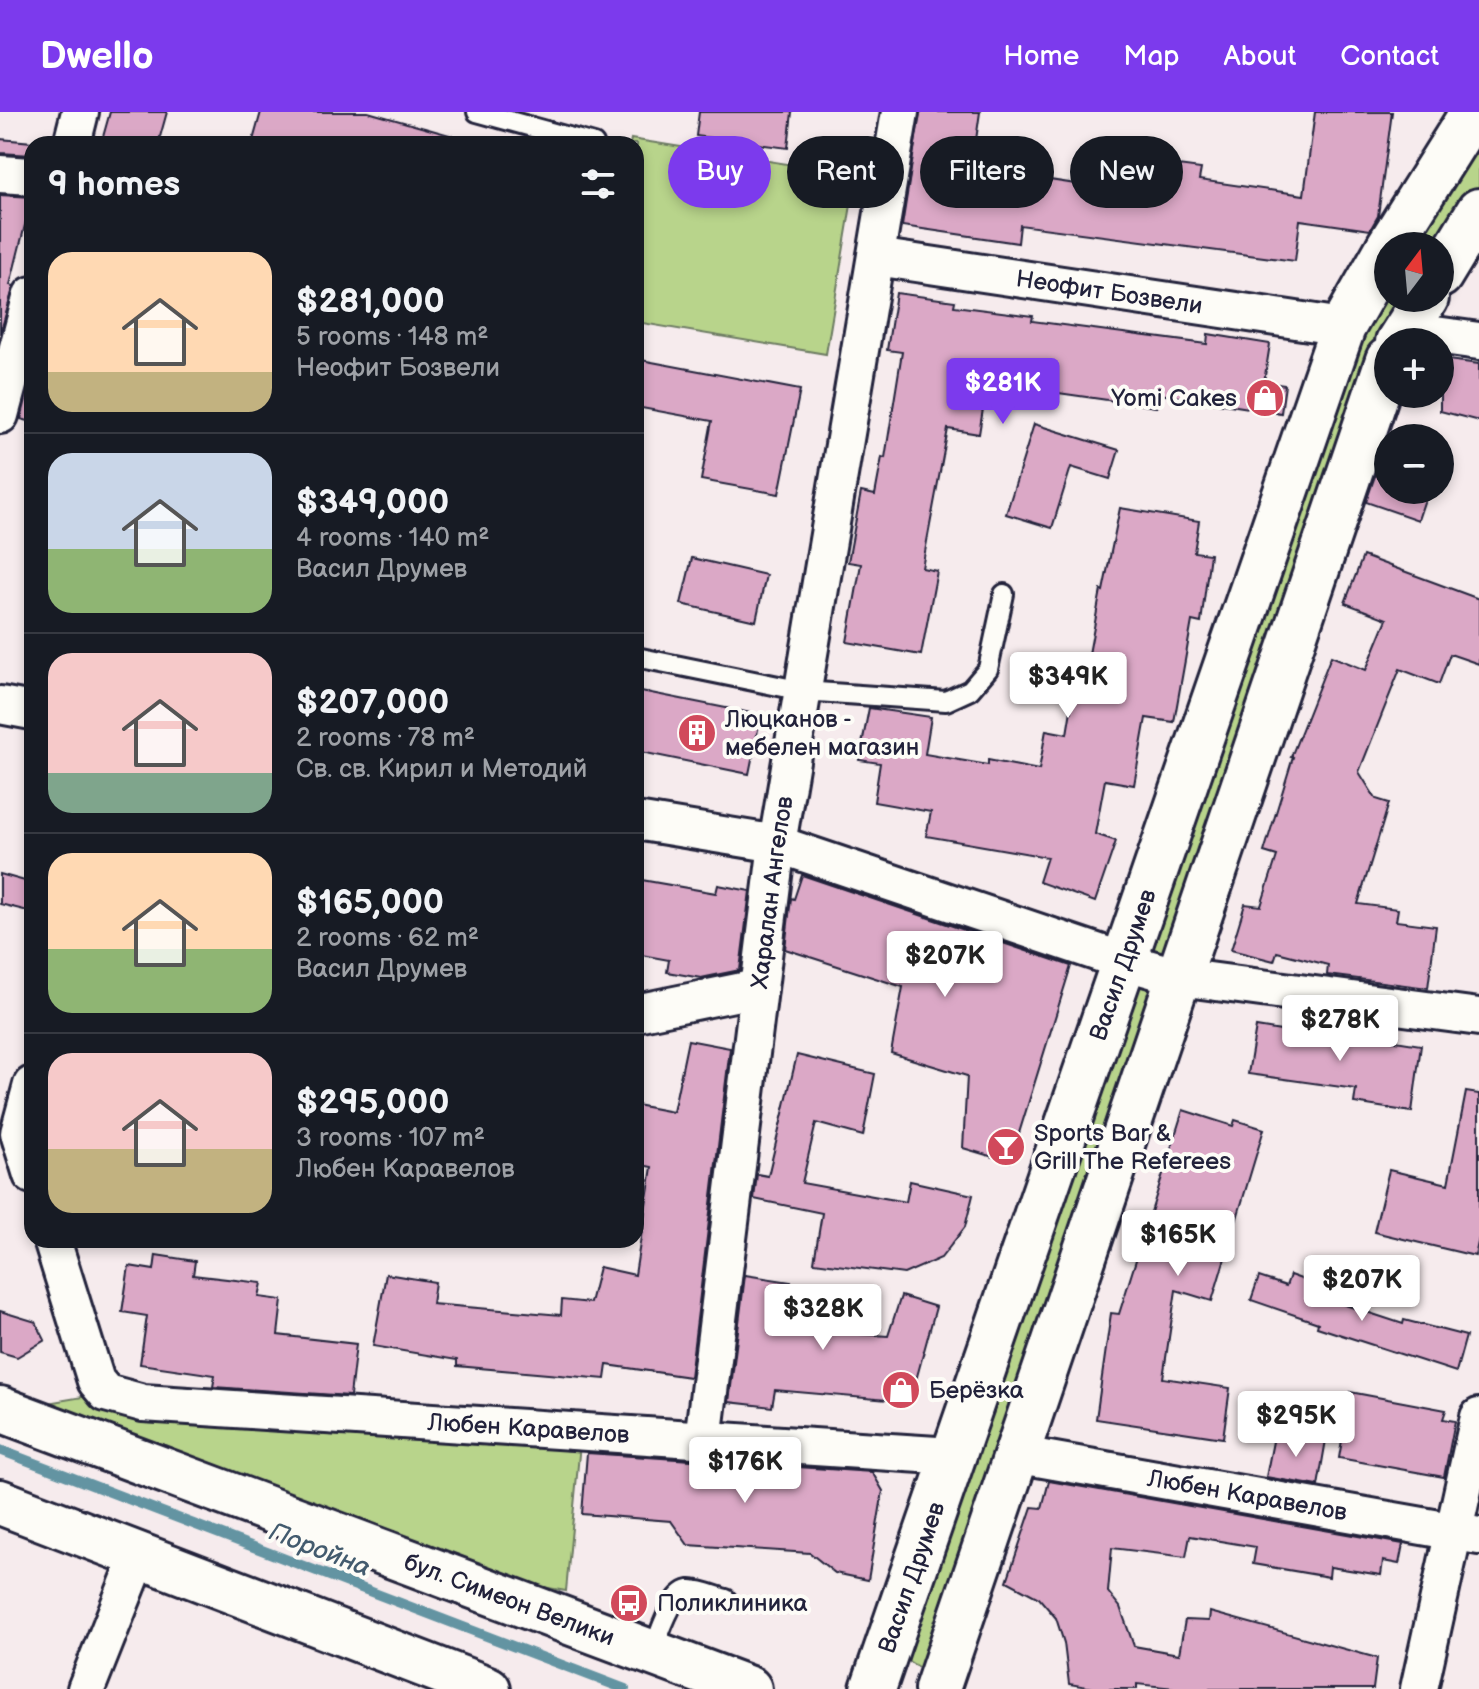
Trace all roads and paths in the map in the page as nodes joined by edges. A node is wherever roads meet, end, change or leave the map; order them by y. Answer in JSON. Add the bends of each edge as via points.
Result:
{"nodes":[{"id":1,"x":80,"y":112,"type":"edge"},
{"id":2,"x":477,"y":112,"type":"edge"},
{"id":3,"x":900,"y":112,"type":"edge"},
{"id":4,"x":1473,"y":112,"type":"edge"},
{"id":5,"x":74,"y":136,"type":"edge"},
{"id":6,"x":565,"y":136,"type":"edge"},
{"id":7,"x":0,"y":174,"type":"edge"},
{"id":8,"x":24,"y":176,"type":"edge"},
{"id":9,"x":1479,"y":211,"type":"edge"},
{"id":10,"x":1398,"y":232,"type":"edge"},
{"id":11,"x":1454,"y":252,"type":"edge"},
{"id":12,"x":876,"y":257,"type":"junction"},
{"id":13,"x":1374,"y":273,"type":"edge"},
{"id":14,"x":24,"y":325,"type":"edge"},
{"id":15,"x":1343,"y":327,"type":"junction"},
{"id":16,"x":1454,"y":338,"type":"edge"},
{"id":17,"x":1479,"y":341,"type":"edge"},
{"id":18,"x":1378,"y":408,"type":"edge"},
{"id":19,"x":0,"y":415,"type":"edge"},
{"id":20,"x":1004,"y":594,"type":"dead end"},
{"id":21,"x":644,"y":659,"type":"edge"},
{"id":22,"x":803,"y":691,"type":"junction"},
{"id":23,"x":0,"y":705,"type":"edge"},
{"id":24,"x":24,"y":710,"type":"edge"},
{"id":25,"x":644,"y":822,"type":"edge"},
{"id":26,"x":777,"y":844,"type":"junction"},
{"id":27,"x":1123,"y":961,"type":"junction"},
{"id":28,"x":1179,"y":977,"type":"junction"},
{"id":29,"x":758,"y":988,"type":"junction"},
{"id":30,"x":644,"y":1011,"type":"edge"},
{"id":31,"x":1479,"y":1017,"type":"edge"},
{"id":32,"x":24,"y":1109,"type":"edge"},
{"id":33,"x":17,"y":1130,"type":"edge"},
{"id":34,"x":24,"y":1151,"type":"edge"},
{"id":35,"x":54,"y":1248,"type":"edge"},
{"id":36,"x":0,"y":1409,"type":"edge"},
{"id":37,"x":1479,"y":1417,"type":"edge"},
{"id":38,"x":703,"y":1440,"type":"junction"},
{"id":39,"x":1015,"y":1454,"type":"junction"},
{"id":40,"x":952,"y":1456,"type":"junction"},
{"id":41,"x":0,"y":1502,"type":"edge"},
{"id":42,"x":1467,"y":1534,"type":"edge"},
{"id":43,"x":139,"y":1556,"type":"junction"},
{"id":44,"x":726,"y":1599,"type":"dead end"},
{"id":45,"x":652,"y":1654,"type":"junction"},
{"id":46,"x":86,"y":1689,"type":"edge"},
{"id":47,"x":488,"y":1689,"type":"edge"},
{"id":48,"x":749,"y":1689,"type":"edge"},
{"id":49,"x":873,"y":1689,"type":"edge"},
{"id":50,"x":937,"y":1689,"type":"edge"},
{"id":51,"x":1419,"y":1689,"type":"edge"}],
"edges":[{"from":1,"to":5,"type":"street"},
{"from":2,"to":6,"type":"lane"},
{"from":3,"to":12,"type":"street","name":"Харалан Ангелов"},
{"from":4,"to":10,"type":"street","name":"Васил Друмев"},
{"from":7,"to":8,"type":"street"},
{"from":9,"to":11,"type":"street"},
{"from":12,"to":15,"type":"street","name":"Неофит Бозвели"},
{"from":12,"to":22,"type":"street","name":"Харалан Ангелов"},
{"from":13,"to":15,"type":"street","name":"Васил Друмев"},
{"from":14,"to":19,"type":"street"},
{"from":15,"to":27,"type":"street","name":"Васил Друмев"},
{"from":16,"to":17,"type":"street"},
{"from":18,"to":28,"type":"street"},
{"from":20,"to":22,"type":"lane","via":[[988,669],[970,690],[946,701]]},
{"from":21,"to":22,"type":"lane"},
{"from":22,"to":26,"type":"street","name":"Харалан Ангелов"},
{"from":23,"to":24,"type":"street"},
{"from":25,"to":26,"type":"street"},
{"from":26,"to":27,"type":"street"},
{"from":26,"to":29,"type":"street","name":"Харалан Ангелов"},
{"from":27,"to":28,"type":"street"},
{"from":27,"to":40,"type":"street","name":"Васил Друмев"},
{"from":28,"to":31,"type":"street"},
{"from":28,"to":39,"type":"street"},
{"from":29,"to":30,"type":"street"},
{"from":29,"to":38,"type":"street","name":"Харалан Ангелов"},
{"from":32,"to":33,"type":"street"},
{"from":33,"to":34,"type":"street"},
{"from":35,"to":38,"type":"street","name":"Любен Каравелов","via":[[96,1381],[106,1393],[143,1403]]},
{"from":36,"to":45,"type":"street","name":"бул. Симеон Велики"},
{"from":37,"to":42,"type":"street"},
{"from":38,"to":40,"type":"street","name":"Любен Каравелов"},
{"from":39,"to":42,"type":"street","name":"Любен Каравелов"},
{"from":39,"to":50,"type":"street"},
{"from":40,"to":49,"type":"street","name":"Васил Друмев"},
{"from":41,"to":43,"type":"street"},
{"from":42,"to":51,"type":"street"},
{"from":43,"to":46,"type":"street"},
{"from":43,"to":47,"type":"street"},
{"from":44,"to":45,"type":"lane","via":[[683,1592],[674,1599]]},
{"from":45,"to":48,"type":"street","name":"бул. Симеон Велики"}]}
